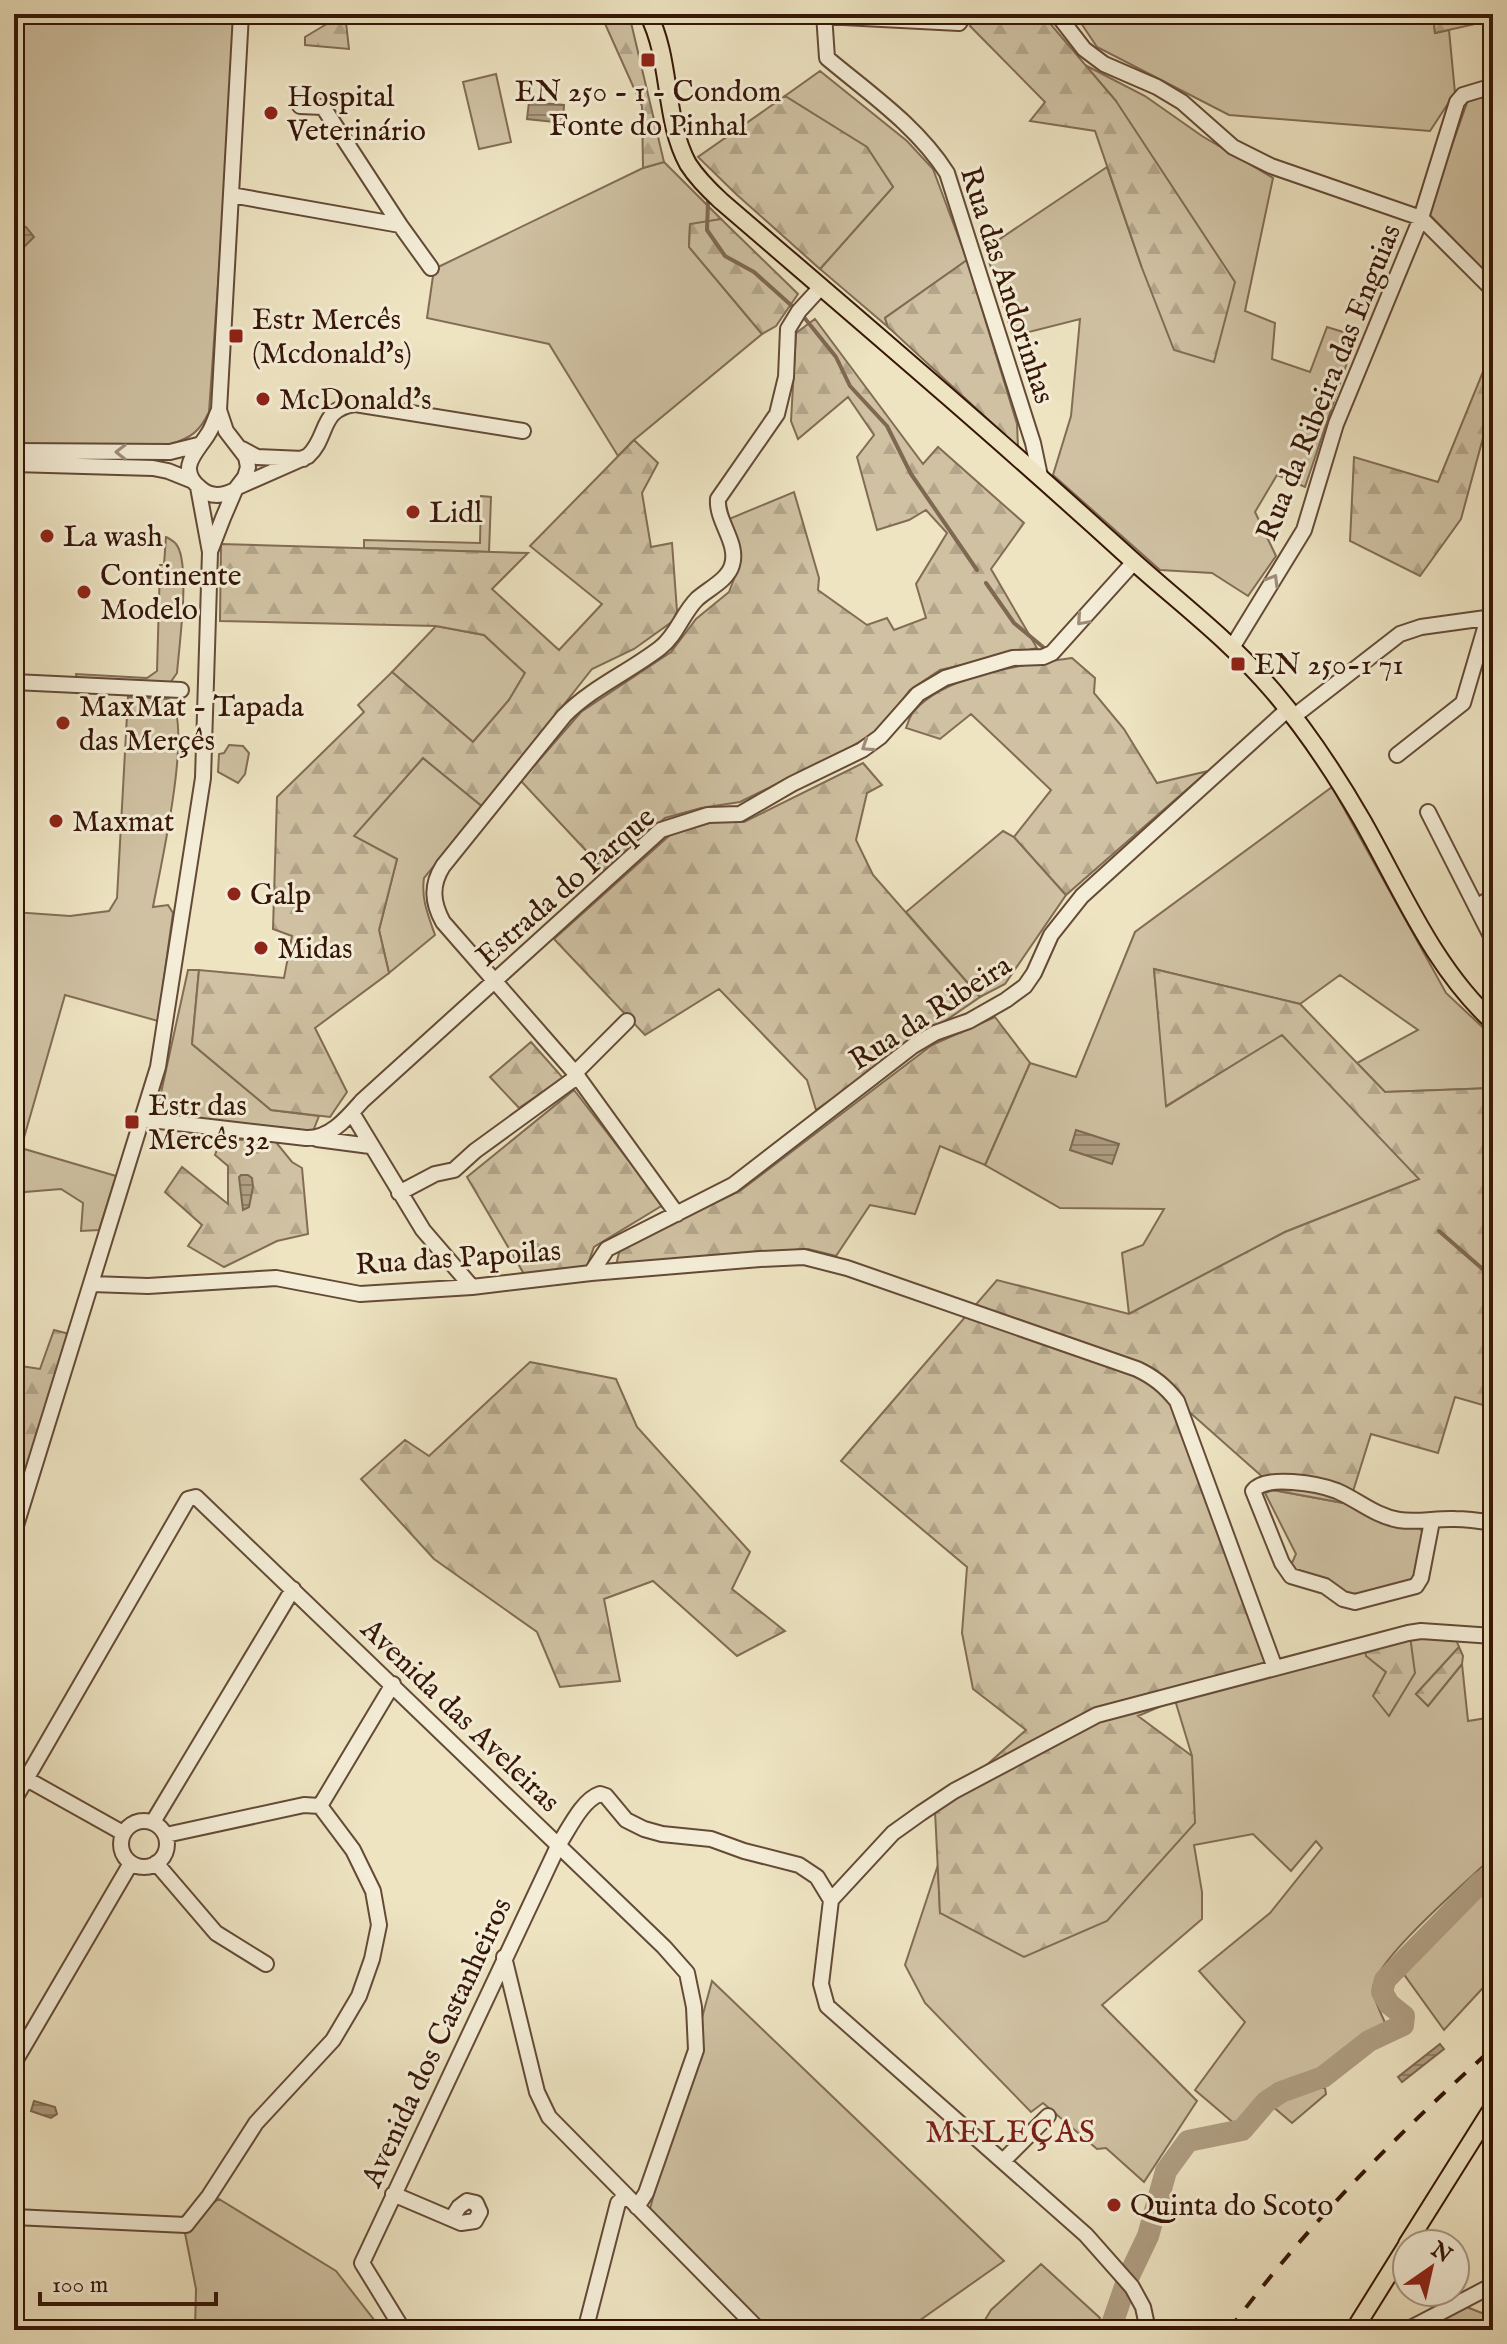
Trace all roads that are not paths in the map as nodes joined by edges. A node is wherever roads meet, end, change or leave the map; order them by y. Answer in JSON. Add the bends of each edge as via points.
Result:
{"nodes":[{"id":1,"x":241,"y":14,"type":"edge"},
{"id":2,"x":648,"y":14,"type":"edge"},
{"id":3,"x":965,"y":14,"type":"edge"},
{"id":4,"x":1057,"y":14,"type":"edge"},
{"id":5,"x":824,"y":15,"type":"edge"},
{"id":6,"x":1493,"y":86,"type":"edge"},
{"id":7,"x":300,"y":106,"type":"dead end"},
{"id":8,"x":231,"y":195,"type":"junction"},
{"id":9,"x":1421,"y":218,"type":"junction"},
{"id":10,"x":400,"y":225,"type":"junction"},
{"id":11,"x":431,"y":268,"type":"dead end"},
{"id":12,"x":821,"y":287,"type":"junction"},
{"id":13,"x":1493,"y":290,"type":"edge"},
{"id":14,"x":219,"y":410,"type":"junction"},
{"id":15,"x":523,"y":431,"type":"dead end"},
{"id":16,"x":200,"y":444,"type":"junction"},
{"id":17,"x":238,"y":445,"type":"junction"},
{"id":18,"x":14,"y":451,"type":"edge"},
{"id":19,"x":303,"y":459,"type":"junction"},
{"id":20,"x":14,"y":464,"type":"edge"},
{"id":21,"x":1040,"y":476,"type":"junction"},
{"id":22,"x":195,"y":484,"type":"junction"},
{"id":23,"x":238,"y":488,"type":"junction"},
{"id":24,"x":210,"y":552,"type":"junction"},
{"id":25,"x":1134,"y":562,"type":"junction"},
{"id":26,"x":1490,"y":617,"type":"edge"},
{"id":27,"x":1233,"y":646,"type":"junction"},
{"id":28,"x":14,"y":682,"type":"edge"},
{"id":29,"x":181,"y":690,"type":"dead end"},
{"id":30,"x":1290,"y":713,"type":"junction"},
{"id":31,"x":1397,"y":755,"type":"dead end"},
{"id":32,"x":1428,"y":812,"type":"dead end"},
{"id":33,"x":1493,"y":897,"type":"edge"},
{"id":34,"x":1476,"y":907,"type":"junction"},
{"id":35,"x":1493,"y":940,"type":"edge"},
{"id":36,"x":493,"y":982,"type":"junction"},
{"id":37,"x":627,"y":1021,"type":"dead end"},
{"id":38,"x":1493,"y":1022,"type":"edge"},
{"id":39,"x":577,"y":1074,"type":"junction"},
{"id":40,"x":352,"y":1113,"type":"junction"},
{"id":41,"x":142,"y":1119,"type":"junction"},
{"id":42,"x":317,"y":1139,"type":"junction"},
{"id":43,"x":370,"y":1146,"type":"junction"},
{"id":44,"x":399,"y":1193,"type":"junction"},
{"id":45,"x":677,"y":1214,"type":"junction"},
{"id":46,"x":591,"y":1273,"type":"junction"},
{"id":47,"x":92,"y":1284,"type":"junction"},
{"id":48,"x":472,"y":1287,"type":"junction"},
{"id":49,"x":1432,"y":1521,"type":"junction"},
{"id":50,"x":1493,"y":1523,"type":"edge"},
{"id":51,"x":14,"y":1532,"type":"edge"},
{"id":52,"x":293,"y":1589,"type":"junction"},
{"id":53,"x":1493,"y":1636,"type":"edge"},
{"id":54,"x":1275,"y":1668,"type":"junction"},
{"id":55,"x":393,"y":1684,"type":"junction"},
{"id":56,"x":20,"y":1776,"type":"edge"},
{"id":57,"x":14,"y":1800,"type":"edge"},
{"id":58,"x":320,"y":1806,"type":"junction"},
{"id":59,"x":153,"y":1822,"type":"junction"},
{"id":60,"x":123,"y":1833,"type":"junction"},
{"id":61,"x":166,"y":1835,"type":"junction"},
{"id":62,"x":559,"y":1844,"type":"junction"},
{"id":63,"x":131,"y":1863,"type":"junction"},
{"id":64,"x":156,"y":1863,"type":"junction"},
{"id":65,"x":831,"y":1900,"type":"junction"},
{"id":66,"x":504,"y":1957,"type":"junction"},
{"id":67,"x":266,"y":1964,"type":"dead end"},
{"id":68,"x":14,"y":2063,"type":"edge"},
{"id":69,"x":1493,"y":2107,"type":"edge"},
{"id":70,"x":1048,"y":2116,"type":"dead end"},
{"id":71,"x":1004,"y":2160,"type":"junction"},
{"id":72,"x":393,"y":2194,"type":"junction"},
{"id":73,"x":626,"y":2195,"type":"junction"},
{"id":74,"x":637,"y":2207,"type":"junction"},
{"id":75,"x":14,"y":2217,"type":"edge"},
{"id":76,"x":452,"y":2218,"type":"dead end"},
{"id":77,"x":1417,"y":2228,"type":"edge"},
{"id":78,"x":1391,"y":2270,"type":"edge"},
{"id":79,"x":1493,"y":2285,"type":"edge"},
{"id":80,"x":591,"y":2328,"type":"edge"},
{"id":81,"x":403,"y":2330,"type":"edge"},
{"id":82,"x":550,"y":2330,"type":"edge"},
{"id":83,"x":759,"y":2330,"type":"edge"},
{"id":84,"x":1148,"y":2330,"type":"edge"},
{"id":85,"x":1354,"y":2330,"type":"edge"},
{"id":86,"x":1407,"y":2330,"type":"edge"}],
"edges":[{"from":1,"to":8,"type":"street"},
{"from":2,"to":12,"type":"main road","via":[[677,134],[692,170]]},
{"from":3,"to":5,"type":"street","via":[[959,23]]},
{"from":4,"to":9,"type":"street","via":[[1084,49],[1182,102],[1233,147],[1271,166]]},
{"from":5,"to":21,"type":"street","name":"Rua das Andorinhas","via":[[827,58],[912,129],[947,173]]},
{"from":6,"to":9,"type":"street","name":"Rua da Ribeira das Enguias","via":[[1457,102]]},
{"from":7,"to":10,"type":"street","via":[[323,107]]},
{"from":8,"to":10,"type":"street"},
{"from":8,"to":14,"type":"street"},
{"from":9,"to":13,"type":"street"},
{"from":27,"to":9,"type":"street","name":"Rua da Ribeira das Enguias","one_way":true,"via":[[1304,530],[1336,424]]},
{"from":10,"to":11,"type":"street"},
{"from":12,"to":21,"type":"main road"},
{"from":12,"to":36,"type":"street","via":[[788,329],[786,377],[777,414],[718,499],[732,552],[729,570],[691,606],[666,643],[571,709],[437,875],[433,890],[438,914]]},
{"from":14,"to":16,"type":"street"},
{"from":14,"to":17,"type":"street"},
{"from":15,"to":19,"type":"street","via":[[355,404],[332,414],[315,448]]},
{"from":16,"to":17,"type":"street","via":[[218,437]]},
{"from":16,"to":18,"type":"street","one_way":true,"via":[[170,452]]},
{"from":16,"to":22,"type":"street","via":[[189,462]]},
{"from":17,"to":19,"type":"street","via":[[257,457]]},
{"from":17,"to":23,"type":"street","via":[[248,467]]},
{"from":19,"to":23,"type":"street"},
{"from":20,"to":22,"type":"street","via":[[139,467],[168,471]]},
{"from":21,"to":25,"type":"main road"},
{"from":22,"to":23,"type":"street","via":[[216,496]]},
{"from":22,"to":24,"type":"street"},
{"from":23,"to":24,"type":"street"},
{"from":24,"to":41,"type":"street","via":[[203,778],[162,1048]]},
{"from":25,"to":27,"type":"main road"},
{"from":25,"to":36,"type":"street","name":"Estrada do Parque","one_way":true,"via":[[1052,653],[1013,658],[945,678],[918,694],[862,750],[740,814],[708,815],[661,830]]},
{"from":26,"to":30,"type":"street","name":"Rua da Ribeira","via":[[1400,634]]},
{"from":26,"to":31,"type":"street","via":[[1463,703]]},
{"from":27,"to":30,"type":"main road"},
{"from":28,"to":29,"type":"street"},
{"from":30,"to":38,"type":"main road","via":[[1347,795],[1434,949],[1465,995]]},
{"from":30,"to":45,"type":"street","name":"Rua da Ribeira","via":[[1082,896],[1051,935],[1030,980],[1017,993],[913,1046],[733,1185]]},
{"from":32,"to":34,"type":"street"},
{"from":33,"to":34,"type":"street"},
{"from":34,"to":35,"type":"street"},
{"from":36,"to":39,"type":"street"},
{"from":36,"to":40,"type":"street","name":"Estrada do Parque"},
{"from":37,"to":39,"type":"street"},
{"from":39,"to":44,"type":"street","via":[[454,1170]]},
{"from":39,"to":45,"type":"street"},
{"from":40,"to":42,"type":"street","name":"Estrada do Parque"},
{"from":40,"to":43,"type":"street"},
{"from":41,"to":42,"type":"street"},
{"from":41,"to":47,"type":"street"},
{"from":42,"to":43,"type":"street"},
{"from":43,"to":44,"type":"street"},
{"from":44,"to":48,"type":"street"},
{"from":45,"to":46,"type":"street","name":"Rua da Ribeira","via":[[607,1249]]},
{"from":46,"to":48,"type":"street","name":"Rua das Papoilas"},
{"from":46,"to":54,"type":"street","name":"Rua das Papoilas","via":[[804,1257],[1151,1376],[1177,1401]]},
{"from":47,"to":48,"type":"street","name":"Rua das Papoilas","via":[[276,1278],[360,1294]]},
{"from":47,"to":51,"type":"street"},
{"from":49,"to":49,"type":"street","via":[[1387,1517],[1316,1486],[1267,1482],[1253,1491],[1287,1571],[1349,1601],[1416,1586]]},
{"from":49,"to":50,"type":"street"},
{"from":52,"to":55,"type":"street","name":"Avenida das Aveleiras"},
{"from":52,"to":56,"type":"street","name":"Avenida das Aveleiras","via":[[196,1497],[188,1499]]},
{"from":52,"to":59,"type":"street"},
{"from":53,"to":54,"type":"street","via":[[1417,1632]]},
{"from":54,"to":65,"type":"street","via":[[1113,1709],[1071,1728],[912,1819]]},
{"from":55,"to":58,"type":"street"},
{"from":55,"to":62,"type":"street","name":"Avenida das Aveleiras"},
{"from":56,"to":57,"type":"street"},
{"from":56,"to":60,"type":"street"},
{"from":58,"to":61,"type":"street"},
{"from":58,"to":75,"type":"street","via":[[353,1850],[373,1891],[379,1925],[359,1996],[333,2040],[256,2123],[186,2225]]},
{"from":59,"to":60,"type":"street","via":[[133,1823]]},
{"from":59,"to":61,"type":"street"},
{"from":60,"to":63,"type":"street","via":[[122,1853]]},
{"from":61,"to":64,"type":"street","via":[[166,1851]]},
{"from":62,"to":65,"type":"street","name":"Avenida dos Castanheiros","via":[[587,1803],[600,1794],[626,1820],[644,1829],[711,1839],[799,1865],[817,1877]]},
{"from":62,"to":66,"type":"street","name":"Avenida dos Castanheiros"},
{"from":62,"to":74,"type":"street","name":"Avenida das Aveleiras","via":[[687,1973],[696,2050]]},
{"from":63,"to":64,"type":"street"},
{"from":63,"to":68,"type":"street"},
{"from":64,"to":67,"type":"street","via":[[216,1933]]},
{"from":65,"to":71,"type":"street","via":[[821,1984],[827,2006]]},
{"from":66,"to":72,"type":"street","name":"Avenida dos Castanheiros"},
{"from":66,"to":73,"type":"street","via":[[540,2103]]},
{"from":69,"to":77,"type":"main road"},
{"from":70,"to":71,"type":"street"},
{"from":71,"to":84,"type":"street","via":[[1086,2235],[1127,2283],[1143,2307]]},
{"from":72,"to":76,"type":"street"},
{"from":72,"to":81,"type":"street","name":"Avenida dos Castanheiros","via":[[362,2263]]},
{"from":73,"to":74,"type":"street"},
{"from":73,"to":80,"type":"street","via":[[618,2203]]},
{"from":74,"to":83,"type":"street"},
{"from":78,"to":85,"type":"main road"},
{"from":79,"to":86,"type":"street"},
{"from":80,"to":82,"type":"street"}]}
